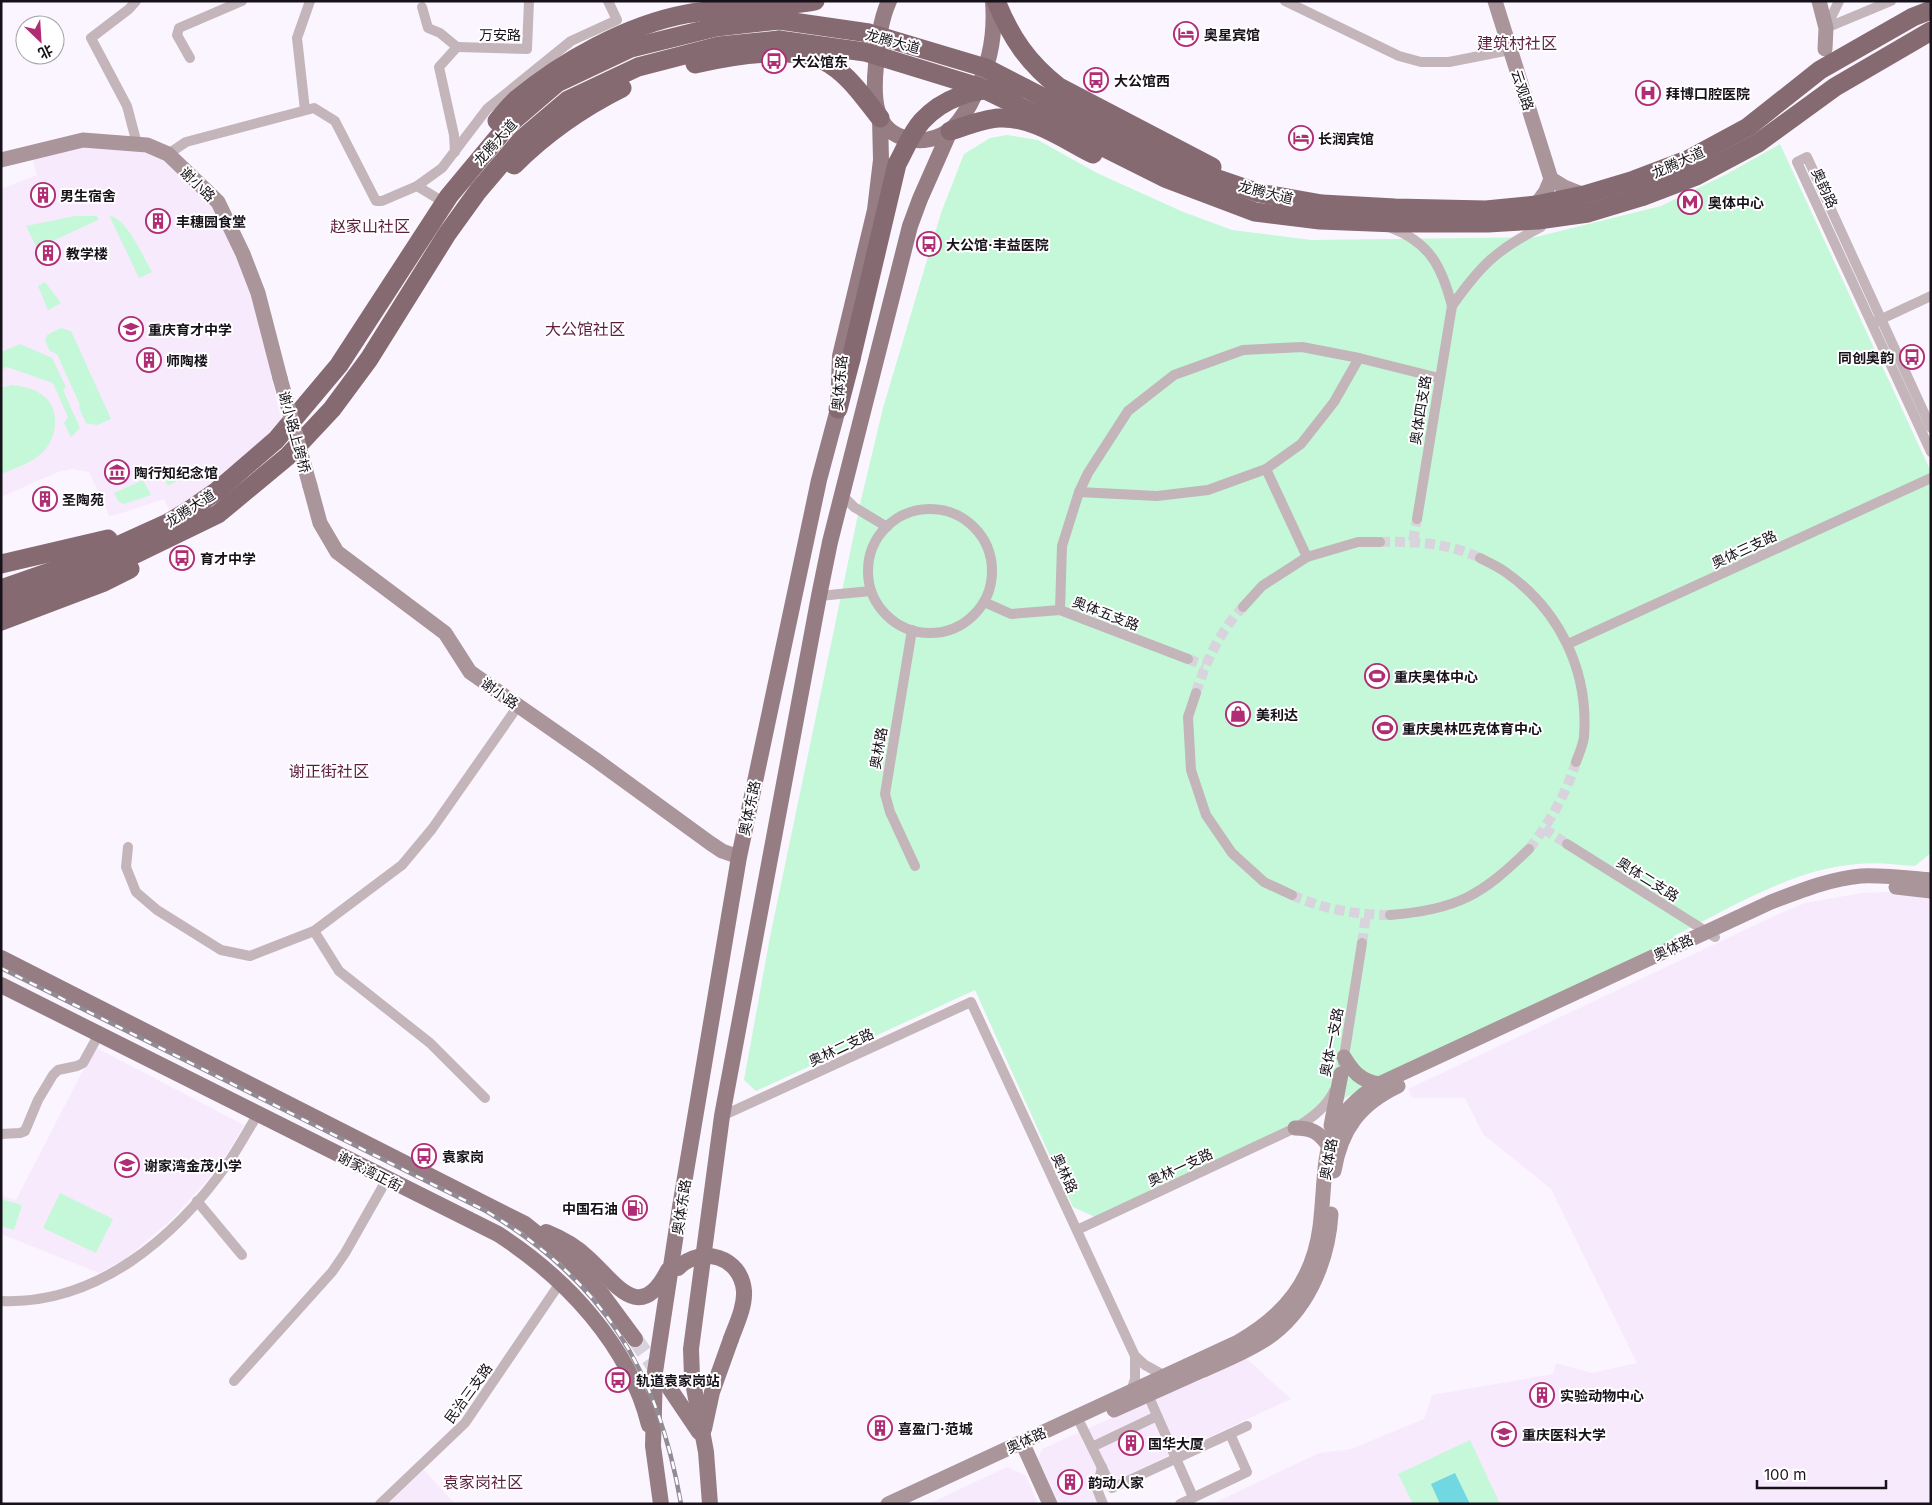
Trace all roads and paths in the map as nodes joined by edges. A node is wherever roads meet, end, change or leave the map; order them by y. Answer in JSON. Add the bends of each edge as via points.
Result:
{"nodes":[{"id":1,"x":136,"y":1,"type":"edge"},
{"id":2,"x":242,"y":1,"type":"edge"},
{"id":3,"x":310,"y":1,"type":"edge"},
{"id":4,"x":530,"y":1,"type":"edge"},
{"id":5,"x":608,"y":1,"type":"edge"},
{"id":6,"x":815,"y":1,"type":"edge"},
{"id":7,"x":889,"y":1,"type":"edge"},
{"id":8,"x":994,"y":1,"type":"edge"},
{"id":9,"x":1285,"y":1,"type":"edge"},
{"id":10,"x":1495,"y":1,"type":"edge"},
{"id":11,"x":1819,"y":1,"type":"edge"},
{"id":12,"x":1840,"y":1,"type":"edge"},
{"id":13,"x":1891,"y":1,"type":"edge"},
{"id":14,"x":422,"y":7,"type":"dead end"},
{"id":15,"x":1931,"y":10,"type":"edge"},
{"id":16,"x":1826,"y":28,"type":"junction"},
{"id":17,"x":1926,"y":33,"type":"edge"},
{"id":18,"x":457,"y":47,"type":"junction"},
{"id":19,"x":1825,"y":48,"type":"junction"},
{"id":20,"x":1510,"y":50,"type":"junction"},
{"id":21,"x":1845,"y":56,"type":"junction"},
{"id":22,"x":190,"y":58,"type":"dead end"},
{"id":23,"x":1820,"y":70,"type":"junction"},
{"id":24,"x":1025,"y":88,"type":"junction"},
{"id":25,"x":305,"y":110,"type":"junction"},
{"id":26,"x":880,"y":118,"type":"junction"},
{"id":27,"x":1086,"y":129,"type":"junction"},
{"id":28,"x":950,"y":131,"type":"junction"},
{"id":29,"x":137,"y":144,"type":"junction"},
{"id":30,"x":455,"y":152,"type":"junction"},
{"id":31,"x":168,"y":154,"type":"junction"},
{"id":32,"x":1,"y":160,"type":"edge"},
{"id":33,"x":1551,"y":179,"type":"junction"},
{"id":34,"x":416,"y":186,"type":"junction"},
{"id":35,"x":1259,"y":193,"type":"junction"},
{"id":36,"x":447,"y":199,"type":"junction"},
{"id":37,"x":1586,"y":204,"type":"junction"},
{"id":38,"x":1536,"y":205,"type":"junction"},
{"id":39,"x":1374,"y":222,"type":"junction"},
{"id":40,"x":1541,"y":227,"type":"junction"},
{"id":41,"x":1399,"y":231,"type":"junction"},
{"id":42,"x":448,"y":234,"type":"junction"},
{"id":43,"x":1931,"y":296,"type":"edge"},
{"id":44,"x":1452,"y":306,"type":"junction"},
{"id":45,"x":1876,"y":322,"type":"junction"},
{"id":46,"x":1359,"y":358,"type":"junction"},
{"id":47,"x":280,"y":378,"type":"joint"},
{"id":48,"x":1439,"y":378,"type":"junction"},
{"id":49,"x":838,"y":409,"type":"junction"},
{"id":50,"x":1931,"y":428,"type":"edge"},
{"id":51,"x":1931,"y":452,"type":"edge"},
{"id":52,"x":1266,"y":469,"type":"junction"},
{"id":53,"x":1931,"y":478,"type":"edge"},
{"id":54,"x":310,"y":486,"type":"joint"},
{"id":55,"x":1079,"y":492,"type":"junction"},
{"id":56,"x":842,"y":495,"type":"junction"},
{"id":57,"x":218,"y":514,"type":"junction"},
{"id":58,"x":1417,"y":519,"type":"tunnel mouth"},
{"id":59,"x":887,"y":527,"type":"junction"},
{"id":60,"x":157,"y":528,"type":"junction"},
{"id":61,"x":1380,"y":542,"type":"tunnel mouth"},
{"id":62,"x":154,"y":557,"type":"junction"},
{"id":63,"x":1307,"y":557,"type":"junction"},
{"id":64,"x":1480,"y":558,"type":"tunnel mouth"},
{"id":65,"x":117,"y":563,"type":"junction"},
{"id":66,"x":2,"y":578,"type":"edge"},
{"id":67,"x":871,"y":591,"type":"junction"},
{"id":68,"x":819,"y":596,"type":"junction"},
{"id":69,"x":984,"y":602,"type":"junction"},
{"id":70,"x":1,"y":607,"type":"edge"},
{"id":71,"x":1243,"y":607,"type":"tunnel mouth"},
{"id":72,"x":1060,"y":610,"type":"junction"},
{"id":73,"x":1,"y":621,"type":"edge"},
{"id":74,"x":1,"y":629,"type":"edge"},
{"id":75,"x":912,"y":630,"type":"junction"},
{"id":76,"x":1568,"y":644,"type":"junction"},
{"id":77,"x":1188,"y":659,"type":"tunnel mouth"},
{"id":78,"x":1196,"y":693,"type":"tunnel mouth"},
{"id":79,"x":518,"y":706,"type":"junction"},
{"id":80,"x":1576,"y":762,"type":"tunnel mouth"},
{"id":81,"x":1567,"y":844,"type":"tunnel mouth"},
{"id":82,"x":128,"y":847,"type":"dead end"},
{"id":83,"x":1529,"y":849,"type":"tunnel mouth"},
{"id":84,"x":739,"y":857,"type":"junction"},
{"id":85,"x":915,"y":866,"type":"dead end"},
{"id":86,"x":1931,"y":880,"type":"edge"},
{"id":87,"x":1931,"y":891,"type":"edge"},
{"id":88,"x":1292,"y":895,"type":"tunnel mouth"},
{"id":89,"x":1390,"y":915,"type":"tunnel mouth"},
{"id":90,"x":314,"y":931,"type":"junction"},
{"id":91,"x":1710,"y":935,"type":"junction"},
{"id":92,"x":1362,"y":943,"type":"tunnel mouth"},
{"id":93,"x":1,"y":958,"type":"edge"},
{"id":94,"x":1,"y":985,"type":"edge"},
{"id":95,"x":971,"y":1002,"type":"joint"},
{"id":96,"x":99,"y":1034,"type":"junction"},
{"id":97,"x":1344,"y":1057,"type":"junction"},
{"id":98,"x":1342,"y":1074,"type":"junction"},
{"id":99,"x":1379,"y":1084,"type":"junction"},
{"id":100,"x":485,"y":1098,"type":"dead end"},
{"id":101,"x":258,"y":1114,"type":"junction"},
{"id":102,"x":722,"y":1116,"type":"junction"},
{"id":103,"x":1295,"y":1128,"type":"junction"},
{"id":104,"x":1,"y":1134,"type":"edge"},
{"id":105,"x":1328,"y":1145,"type":"junction"},
{"id":106,"x":387,"y":1179,"type":"junction"},
{"id":107,"x":196,"y":1201,"type":"junction"},
{"id":108,"x":525,"y":1224,"type":"junction"},
{"id":109,"x":1077,"y":1230,"type":"junction"},
{"id":110,"x":242,"y":1254,"type":"dead end"},
{"id":111,"x":675,"y":1265,"type":"junction"},
{"id":112,"x":560,"y":1283,"type":"junction"},
{"id":113,"x":1,"y":1301,"type":"edge"},
{"id":114,"x":635,"y":1339,"type":"tunnel mouth"},
{"id":115,"x":1135,"y":1356,"type":"junction"},
{"id":116,"x":1165,"y":1376,"type":"junction"},
{"id":117,"x":234,"y":1381,"type":"dead end"},
{"id":118,"x":670,"y":1390,"type":"tunnel mouth"},
{"id":119,"x":1131,"y":1391,"type":"junction"},
{"id":120,"x":1148,"y":1395,"type":"junction"},
{"id":121,"x":1157,"y":1416,"type":"junction"},
{"id":122,"x":1081,"y":1425,"type":"junction"},
{"id":123,"x":1247,"y":1426,"type":"dead end"},
{"id":124,"x":1230,"y":1434,"type":"junction"},
{"id":125,"x":703,"y":1438,"type":"junction"},
{"id":126,"x":653,"y":1446,"type":"junction"},
{"id":127,"x":1024,"y":1446,"type":"junction"},
{"id":128,"x":1092,"y":1447,"type":"junction"},
{"id":129,"x":1176,"y":1459,"type":"junction"},
{"id":130,"x":1102,"y":1467,"type":"junction"},
{"id":131,"x":1193,"y":1498,"type":"junction"},
{"id":132,"x":711,"y":1503,"type":"edge"},
{"id":133,"x":380,"y":1504,"type":"edge"},
{"id":134,"x":661,"y":1504,"type":"edge"},
{"id":135,"x":888,"y":1504,"type":"edge"},
{"id":136,"x":910,"y":1504,"type":"edge"},
{"id":137,"x":1050,"y":1504,"type":"edge"},
{"id":138,"x":1103,"y":1504,"type":"edge"},
{"id":139,"x":1180,"y":1504,"type":"edge"}],
"edges":[{"from":1,"to":29,"type":"street","via":[[91,38],[127,106]]},
{"from":2,"to":22,"type":"street","via":[[179,28],[177,35]]},
{"from":3,"to":25,"type":"street","via":[[297,38]]},
{"from":4,"to":18,"type":"street","name":"万安路","via":[[527,49]]},
{"from":5,"to":30,"type":"street","via":[[617,20],[571,41],[487,109]]},
{"from":6,"to":36,"type":"highway","via":[[686,14],[644,26],[598,46],[516,100],[486,134]]},
{"from":7,"to":26,"type":"main road","name":"奥体东路","via":[[878,39],[875,101]]},
{"from":8,"to":28,"type":"main road","name":"奥体东路","via":[[994,37],[982,81],[963,116]]},
{"from":8,"to":35,"type":"highway","via":[[1025,55],[1059,87]]},
{"from":9,"to":20,"type":"street","via":[[1399,56],[1422,62],[1449,62]]},
{"from":10,"to":20,"type":"main road","name":"云观路"},
{"from":11,"to":16,"type":"main road"},
{"from":12,"to":16,"type":"street"},
{"from":13,"to":16,"type":"street"},
{"from":14,"to":18,"type":"street","via":[[428,28]]},
{"from":15,"to":21,"type":"highway","name":"龙腾大道"},
{"from":16,"to":19,"type":"main road"},
{"from":17,"to":37,"type":"highway","name":"龙腾大道","via":[[1835,87],[1758,143],[1719,164],[1641,196]]},
{"from":18,"to":30,"type":"street","via":[[439,67]]},
{"from":19,"to":21,"type":"main road"},
{"from":19,"to":23,"type":"main road","via":[[1825,60]]},
{"from":20,"to":33,"type":"main road","name":"云观路"},
{"from":21,"to":23,"type":"highway","name":"龙腾大道"},
{"from":23,"to":37,"type":"highway","name":"龙腾大道","via":[[1748,127],[1687,160],[1634,180]]},
{"from":24,"to":27,"type":"highway","name":"龙腾大道","bridge":true},
{"from":24,"to":36,"type":"highway","name":"龙腾大道","bridge":true,"via":[[986,68],[870,33],[779,20],[716,27],[631,48],[557,83],[508,125]]},
{"from":24,"to":49,"type":"highway","bridge":true,"via":[[1001,87],[964,94],[923,120],[910,140],[898,164]]},
{"from":25,"to":31,"type":"street","via":[[186,142]]},
{"from":25,"to":34,"type":"street","via":[[314,108],[335,121],[376,200],[382,201]]},
{"from":26,"to":28,"type":"main road","via":[[890,132],[917,141]]},
{"from":26,"to":42,"type":"highway","via":[[842,73],[816,58],[773,53],[747,55],[668,70],[594,102],[562,123],[526,153]]},
{"from":26,"to":49,"type":"main road","name":"奥体东路","via":[[881,160],[875,210],[840,356]]},
{"from":27,"to":35,"type":"highway","name":"龙腾大道"},
{"from":27,"to":39,"type":"highway","name":"龙腾大道","via":[[1165,178],[1255,212],[1320,220]]},
{"from":27,"to":42,"type":"highway","name":"龙腾大道","bridge":true,"via":[[979,86],[865,52],[779,40],[719,46],[638,67],[568,100],[522,139],[478,191]]},
{"from":28,"to":41,"type":"highway","via":[[983,121],[1016,119],[1032,123],[1140,179],[1213,208],[1257,219],[1320,228]]},
{"from":28,"to":56,"type":"main road","name":"奥体东路","via":[[910,226]]},
{"from":29,"to":31,"type":"main road","name":"谢小路"},
{"from":29,"to":32,"type":"main road","name":"谢小路","via":[[83,140]]},
{"from":30,"to":34,"type":"street","via":[[442,168]]},
{"from":31,"to":47,"type":"main road","name":"谢小路","via":[[218,202],[258,293]]},
{"from":33,"to":37,"type":"main road"},
{"from":33,"to":38,"type":"main road"},
{"from":34,"to":36,"type":"street"},
{"from":35,"to":38,"type":"highway","name":"龙腾大道","via":[[1322,204],[1395,208],[1486,210]]},
{"from":36,"to":60,"type":"highway","name":"龙腾大道","via":[[340,365],[282,433],[217,490],[188,512]]},
{"from":37,"to":38,"type":"highway","name":"龙腾大道"},
{"from":37,"to":39,"type":"highway","name":"龙腾大道","via":[[1538,220]]},
{"from":37,"to":40,"type":"highway"},
{"from":39,"to":41,"type":"street"},
{"from":40,"to":41,"type":"highway"},
{"from":40,"to":44,"type":"street","via":[[1495,254]]},
{"from":41,"to":44,"type":"street","via":[[1434,259],[1444,278]]},
{"from":42,"to":57,"type":"highway","name":"龙腾大道","via":[[332,409],[288,456]]},
{"from":43,"to":45,"type":"street"},
{"from":44,"to":48,"type":"street","name":"奥体四支路"},
{"from":45,"to":45,"type":"street","name":"奥韵路","via":[[1807,157],[1797,162]]},
{"from":45,"to":50,"type":"street","name":"奥韵路"},
{"from":45,"to":51,"type":"street","name":"奥韵路"},
{"from":46,"to":48,"type":"street"},
{"from":46,"to":52,"type":"street","via":[[1334,402],[1301,444]]},
{"from":46,"to":55,"type":"street","via":[[1302,347],[1243,350],[1174,375],[1128,411]]},
{"from":47,"to":54,"type":"main road","name":"谢小路上跨桥","bridge":true},
{"from":48,"to":58,"type":"street","name":"奥体四支路"},
{"from":49,"to":84,"type":"main road","name":"奥体东路","via":[[819,480]]},
{"from":52,"to":55,"type":"street","via":[[1208,490],[1157,496]]},
{"from":52,"to":63,"type":"street"},
{"from":53,"to":76,"type":"street","name":"奥体三支路"},
{"from":54,"to":79,"type":"main road","name":"谢小路","via":[[320,523],[337,552],[445,633],[470,672]]},
{"from":55,"to":72,"type":"street","via":[[1062,546]]},
{"from":56,"to":59,"type":"street","via":[[854,507]]},
{"from":56,"to":68,"type":"main road","name":"奥体东路"},
{"from":57,"to":62,"type":"highway","via":[[202,529]]},
{"from":57,"to":65,"type":"highway","name":"龙腾大道"},
{"from":59,"to":67,"type":"street","via":[[870,552],[868,572]]},
{"from":59,"to":69,"type":"street","via":[[914,511],[935,509],[955,514],[973,526],[985,542],[992,562],[991,583]]},
{"from":60,"to":66,"type":"highway","via":[[108,540]]},
{"from":60,"to":66,"type":"highway","name":"龙腾大道","via":[[93,557]]},
{"from":61,"to":63,"type":"street","via":[[1358,542]]},
{"from":62,"to":65,"type":"highway"},
{"from":62,"to":73,"type":"highway","via":[[104,582]]},
{"from":62,"to":74,"type":"highway","via":[[88,596]]},
{"from":63,"to":71,"type":"street","via":[[1262,586]]},
{"from":64,"to":76,"type":"street","via":[[1504,570],[1540,602]]},
{"from":65,"to":70,"type":"highway","name":"龙腾大道"},
{"from":67,"to":68,"type":"street"},
{"from":67,"to":75,"type":"street","via":[[880,608],[894,622]]},
{"from":68,"to":102,"type":"main road","name":"奥体东路"},
{"from":69,"to":72,"type":"street","name":"奥体五支路","via":[[1011,614]]},
{"from":69,"to":75,"type":"street","via":[[970,618],[953,629],[932,633]]},
{"from":72,"to":77,"type":"street","name":"奥体五支路"},
{"from":75,"to":85,"type":"street","name":"奥林路","via":[[885,794]]},
{"from":76,"to":80,"type":"street","via":[[1582,690],[1584,738]]},
{"from":78,"to":88,"type":"street","via":[[1188,717],[1190,770],[1206,815],[1232,853],[1264,882]]},
{"from":79,"to":84,"type":"main road","name":"谢小路","via":[[710,843]]},
{"from":79,"to":90,"type":"street","via":[[432,829],[402,866]]},
{"from":81,"to":91,"type":"street","name":"奥体二支路"},
{"from":82,"to":90,"type":"street","via":[[126,868],[136,892],[221,950],[250,956]]},
{"from":83,"to":89,"type":"street","via":[[1477,894],[1450,905]]},
{"from":84,"to":111,"type":"main road","name":"奥体东路"},
{"from":86,"to":91,"type":"main road","name":"奥体路","via":[[1860,876],[1830,881],[1771,902]]},
{"from":87,"to":91,"type":"main road","name":"奥体路","via":[[1885,886],[1832,890]]},
{"from":90,"to":100,"type":"street","via":[[339,971],[430,1043]]},
{"from":91,"to":99,"type":"main road","name":"奥体路"},
{"from":91,"to":120,"type":"main road","name":"奥体路","via":[[1384,1093],[1369,1104],[1344,1134],[1337,1152],[1327,1250],[1320,1271],[1294,1314],[1265,1340],[1242,1353]]},
{"from":92,"to":97,"type":"street","name":"奥体一支路"},
{"from":93,"to":108,"type":"main road","name":"谢家湾正街"},
{"from":94,"to":96,"type":"main road","name":"谢家湾正街"},
{"from":95,"to":102,"type":"street","name":"奥林二支路"},
{"from":95,"to":109,"type":"street","name":"奥林路"},
{"from":96,"to":101,"type":"main road","name":"谢家湾正街"},
{"from":96,"to":104,"type":"street","via":[[83,1063],[58,1070],[53,1075],[38,1100],[27,1129],[20,1133]]},
{"from":97,"to":98,"type":"street","name":"奥体一支路"},
{"from":97,"to":99,"type":"main road","via":[[1358,1077]]},
{"from":98,"to":103,"type":"street","name":"奥体一支路","via":[[1326,1105]]},
{"from":98,"to":105,"type":"main road"},
{"from":99,"to":105,"type":"main road","name":"奥体路","via":[[1361,1095],[1345,1111]]},
{"from":101,"to":106,"type":"main road","name":"谢家湾正街"},
{"from":101,"to":107,"type":"street","via":[[228,1162]]},
{"from":102,"to":125,"type":"main road","name":"奥体东路","via":[[691,1349],[692,1377]]},
{"from":103,"to":105,"type":"main road","via":[[1311,1129]]},
{"from":103,"to":109,"type":"street","name":"奥林一支路"},
{"from":105,"to":116,"type":"main road","name":"奥体路","via":[[1316,1246],[1301,1285],[1286,1307],[1245,1339]]},
{"from":106,"to":112,"type":"main road","name":"谢家湾正街","via":[[498,1234]]},
{"from":106,"to":117,"type":"street","via":[[332,1272]]},
{"from":107,"to":110,"type":"street"},
{"from":107,"to":113,"type":"street","via":[[153,1244],[110,1275],[64,1294]]},
{"from":108,"to":111,"type":"main road","via":[[574,1246],[628,1296],[643,1296],[657,1288]]},
{"from":108,"to":114,"type":"main road","name":"谢家湾正街","via":[[566,1257],[601,1293]]},
{"from":109,"to":115,"type":"street","name":"奥林路"},
{"from":111,"to":125,"type":"main road","bridge":true,"via":[[702,1256],[723,1259],[737,1271],[743,1284],[743,1303],[712,1392]]},
{"from":111,"to":126,"type":"main road","via":[[655,1372]]},
{"from":112,"to":126,"type":"main road","name":"谢家湾正街","via":[[596,1321],[625,1364],[644,1407]]},
{"from":112,"to":133,"type":"street","name":"民治三支路","via":[[465,1423]]},
{"from":115,"to":116,"type":"street","name":"奥林路"},
{"from":115,"to":119,"type":"street","name":"奥林路","via":[[1135,1379]]},
{"from":116,"to":119,"type":"main road","name":"奥体路"},
{"from":118,"to":125,"type":"main road"},
{"from":119,"to":127,"type":"main road","name":"奥体路"},
{"from":120,"to":121,"type":"street"},
{"from":120,"to":122,"type":"main road","name":"奥体路"},
{"from":121,"to":128,"type":"street"},
{"from":121,"to":129,"type":"street"},
{"from":122,"to":127,"type":"main road","name":"奥体路"},
{"from":122,"to":128,"type":"street"},
{"from":123,"to":124,"type":"street"},
{"from":124,"to":129,"type":"street"},
{"from":124,"to":131,"type":"street","via":[[1247,1472]]},
{"from":125,"to":132,"type":"main road","name":"奥体东路"},
{"from":126,"to":134,"type":"main road"},
{"from":127,"to":135,"type":"main road","name":"奥体路"},
{"from":127,"to":136,"type":"main road","name":"奥体路"},
{"from":127,"to":137,"type":"main road"},
{"from":128,"to":130,"type":"street"},
{"from":129,"to":130,"type":"street","via":[[1112,1488]]},
{"from":129,"to":131,"type":"street"},
{"from":130,"to":138,"type":"street","via":[[1097,1489]]},
{"from":131,"to":139,"type":"street"}]}
